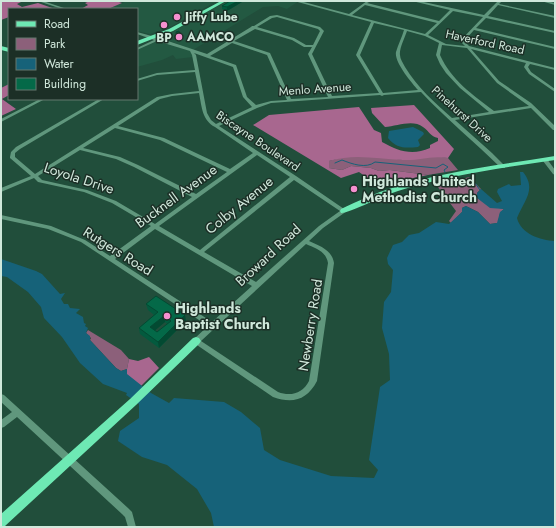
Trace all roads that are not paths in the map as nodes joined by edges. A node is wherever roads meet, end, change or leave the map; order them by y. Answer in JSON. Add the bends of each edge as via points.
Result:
{"nodes":[{"id":1,"x":40,"y":1,"type":"edge"},
{"id":2,"x":296,"y":1,"type":"edge"},
{"id":3,"x":414,"y":1,"type":"edge"},
{"id":4,"x":543,"y":1,"type":"edge"},
{"id":5,"x":221,"y":2,"type":"edge"},
{"id":6,"x":367,"y":2,"type":"edge"},
{"id":7,"x":499,"y":3,"type":"edge"},
{"id":8,"x":555,"y":4,"type":"edge"},
{"id":9,"x":62,"y":8,"type":"edge"},
{"id":10,"x":452,"y":10,"type":"junction"},
{"id":11,"x":349,"y":15,"type":"junction"},
{"id":12,"x":486,"y":16,"type":"junction"},
{"id":13,"x":555,"y":17,"type":"edge"},
{"id":14,"x":192,"y":18,"type":"junction"},
{"id":15,"x":373,"y":21,"type":"junction"},
{"id":16,"x":439,"y":22,"type":"junction"},
{"id":17,"x":253,"y":27,"type":"junction"},
{"id":18,"x":474,"y":28,"type":"junction"},
{"id":19,"x":406,"y":30,"type":"junction"},
{"id":20,"x":138,"y":32,"type":"edge"},
{"id":21,"x":555,"y":32,"type":"edge"},
{"id":22,"x":426,"y":35,"type":"junction"},
{"id":23,"x":153,"y":38,"type":"junction"},
{"id":24,"x":138,"y":41,"type":"edge"},
{"id":25,"x":231,"y":41,"type":"junction"},
{"id":26,"x":441,"y":43,"type":"junction"},
{"id":27,"x":305,"y":46,"type":"junction"},
{"id":28,"x":313,"y":46,"type":"junction"},
{"id":29,"x":138,"y":47,"type":"edge"},
{"id":30,"x":467,"y":47,"type":"junction"},
{"id":31,"x":555,"y":48,"type":"edge"},
{"id":32,"x":191,"y":50,"type":"junction"},
{"id":33,"x":310,"y":54,"type":"junction"},
{"id":34,"x":207,"y":56,"type":"junction"},
{"id":35,"x":529,"y":62,"type":"junction"},
{"id":36,"x":555,"y":69,"type":"edge"},
{"id":37,"x":197,"y":70,"type":"junction"},
{"id":38,"x":138,"y":80,"type":"edge"},
{"id":39,"x":555,"y":91,"type":"edge"},
{"id":40,"x":201,"y":92,"type":"junction"},
{"id":41,"x":422,"y":92,"type":"junction"},
{"id":42,"x":382,"y":95,"type":"junction"},
{"id":43,"x":330,"y":97,"type":"junction"},
{"id":44,"x":41,"y":100,"type":"edge"},
{"id":45,"x":100,"y":100,"type":"edge"},
{"id":46,"x":289,"y":100,"type":"junction"},
{"id":47,"x":255,"y":107,"type":"junction"},
{"id":48,"x":532,"y":107,"type":"junction"},
{"id":49,"x":493,"y":113,"type":"junction"},
{"id":50,"x":453,"y":119,"type":"junction"},
{"id":51,"x":1,"y":122,"type":"edge"},
{"id":52,"x":114,"y":126,"type":"junction"},
{"id":53,"x":215,"y":126,"type":"junction"},
{"id":54,"x":555,"y":128,"type":"edge"},
{"id":55,"x":79,"y":148,"type":"junction"},
{"id":56,"x":256,"y":153,"type":"junction"},
{"id":57,"x":555,"y":158,"type":"edge"},
{"id":58,"x":545,"y":160,"type":"junction"},
{"id":59,"x":503,"y":167,"type":"junction"},
{"id":60,"x":230,"y":171,"type":"junction"},
{"id":61,"x":555,"y":173,"type":"edge"},
{"id":62,"x":35,"y":176,"type":"junction"},
{"id":63,"x":294,"y":177,"type":"junction"},
{"id":64,"x":1,"y":190,"type":"edge"},
{"id":65,"x":195,"y":196,"type":"junction"},
{"id":66,"x":344,"y":211,"type":"junction"},
{"id":67,"x":1,"y":217,"type":"edge"},
{"id":68,"x":155,"y":226,"type":"junction"},
{"id":69,"x":305,"y":240,"type":"junction"},
{"id":70,"x":200,"y":252,"type":"junction"},
{"id":71,"x":110,"y":259,"type":"junction"},
{"id":72,"x":257,"y":286,"type":"junction"},
{"id":73,"x":213,"y":326,"type":"junction"},
{"id":74,"x":196,"y":341,"type":"junction"},
{"id":75,"x":1,"y":397,"type":"edge"},
{"id":76,"x":17,"y":412,"type":"junction"},
{"id":77,"x":1,"y":425,"type":"edge"},
{"id":78,"x":69,"y":459,"type":"junction"},
{"id":79,"x":1,"y":522,"type":"edge"},
{"id":80,"x":132,"y":527,"type":"edge"}],
"edges":[{"from":1,"to":9,"type":"street"},
{"from":2,"to":11,"type":"street","name":"Haverford Road"},
{"from":3,"to":10,"type":"street"},
{"from":4,"to":8,"type":"street"},
{"from":5,"to":14,"type":"main road"},
{"from":6,"to":11,"type":"street"},
{"from":6,"to":16,"type":"street"},
{"from":7,"to":12,"type":"street"},
{"from":7,"to":13,"type":"street"},
{"from":10,"to":12,"type":"street"},
{"from":10,"to":16,"type":"street"},
{"from":11,"to":15,"type":"street","name":"Haverford Road"},
{"from":12,"to":18,"type":"street"},
{"from":12,"to":21,"type":"street"},
{"from":14,"to":23,"type":"main road"},
{"from":14,"to":23,"type":"main road"},
{"from":15,"to":19,"type":"street","name":"Haverford Road"},
{"from":15,"to":42,"type":"street","via":[[358,55]]},
{"from":16,"to":22,"type":"street"},
{"from":17,"to":25,"type":"street"},
{"from":17,"to":27,"type":"street","via":[[293,39]]},
{"from":17,"to":28,"type":"street","via":[[274,16],[322,29]]},
{"from":18,"to":30,"type":"street","via":[[464,40]]},
{"from":18,"to":31,"type":"street"},
{"from":19,"to":22,"type":"street","name":"Haverford Road"},
{"from":19,"to":41,"type":"street","name":"Pinehurst Drive","via":[[398,57]]},
{"from":20,"to":23,"type":"street"},
{"from":22,"to":26,"type":"street","name":"Haverford Road"},
{"from":23,"to":24,"type":"main road"},
{"from":23,"to":29,"type":"street"},
{"from":23,"to":32,"type":"street"},
{"from":25,"to":34,"type":"street"},
{"from":25,"to":46,"type":"street","via":[[269,54]]},
{"from":26,"to":30,"type":"street","name":"Haverford Road"},
{"from":26,"to":49,"type":"street","via":[[438,55],[442,64],[460,86]]},
{"from":27,"to":28,"type":"street"},
{"from":27,"to":33,"type":"street"},
{"from":28,"to":33,"type":"street"},
{"from":30,"to":35,"type":"street","name":"Haverford Road"},
{"from":30,"to":48,"type":"street","via":[[498,82]]},
{"from":32,"to":34,"type":"street"},
{"from":32,"to":37,"type":"street","name":"Biscayne Boulevard"},
{"from":33,"to":43,"type":"street"},
{"from":34,"to":47,"type":"street","via":[[235,66],[245,97]]},
{"from":35,"to":36,"type":"street","name":"Haverford Road"},
{"from":35,"to":39,"type":"street","via":[[526,67],[530,73]]},
{"from":37,"to":38,"type":"street","via":[[157,74]]},
{"from":37,"to":40,"type":"street","name":"Biscayne Boulevard"},
{"from":40,"to":52,"type":"street","via":[[172,94],[159,98]]},
{"from":40,"to":53,"type":"street","name":"Biscayne Boulevard","via":[[206,116]]},
{"from":41,"to":42,"type":"street","name":"Menlo Avenue"},
{"from":41,"to":50,"type":"street","name":"Pinehurst Drive"},
{"from":42,"to":43,"type":"street","name":"Menlo Avenue"},
{"from":43,"to":46,"type":"street","name":"Menlo Avenue"},
{"from":44,"to":51,"type":"street"},
{"from":45,"to":62,"type":"street","name":"Loyola Drive","via":[[13,152],[12,157]]},
{"from":46,"to":47,"type":"street","name":"Menlo Avenue"},
{"from":47,"to":53,"type":"street","name":"Menlo Avenue"},
{"from":48,"to":49,"type":"street"},
{"from":48,"to":54,"type":"street"},
{"from":49,"to":50,"type":"street"},
{"from":50,"to":59,"type":"street","name":"Pinehurst Drive"},
{"from":52,"to":55,"type":"street"},
{"from":52,"to":60,"type":"street","via":[[162,138]]},
{"from":53,"to":56,"type":"street","name":"Biscayne Boulevard"},
{"from":55,"to":62,"type":"street"},
{"from":55,"to":65,"type":"street","via":[[131,164]]},
{"from":56,"to":60,"type":"street","name":"Bucknell Avenue"},
{"from":56,"to":63,"type":"street","name":"Biscayne Boulevard"},
{"from":57,"to":58,"type":"main road","name":"Broward Road"},
{"from":58,"to":59,"type":"main road","name":"Broward Road"},
{"from":58,"to":61,"type":"street"},
{"from":59,"to":66,"type":"main road","name":"Broward Road","via":[[404,186],[377,195]]},
{"from":60,"to":65,"type":"street","name":"Bucknell Avenue"},
{"from":62,"to":64,"type":"street"},
{"from":62,"to":68,"type":"street","name":"Loyola Drive","via":[[40,181],[104,197]]},
{"from":63,"to":66,"type":"street","name":"Biscayne Boulevard"},
{"from":63,"to":70,"type":"street","name":"Colby Avenue"},
{"from":65,"to":68,"type":"street","name":"Bucknell Avenue"},
{"from":66,"to":69,"type":"street","name":"Broward Road"},
{"from":67,"to":71,"type":"street","name":"Rutgers Road","via":[[60,231],[83,241]]},
{"from":68,"to":70,"type":"street","name":"Loyola Drive"},
{"from":68,"to":71,"type":"street","name":"Bucknell Avenue"},
{"from":69,"to":72,"type":"street","name":"Broward Road"},
{"from":69,"to":74,"type":"street","name":"Newberry Road","via":[[325,251],[331,258],[313,381],[306,393],[293,398],[276,396]]},
{"from":70,"to":72,"type":"street","name":"Loyola Drive"},
{"from":71,"to":73,"type":"street","name":"Rutgers Road"},
{"from":72,"to":73,"type":"street","name":"Broward Road"},
{"from":73,"to":74,"type":"street","name":"Broward Road"},
{"from":74,"to":78,"type":"main road","name":"Broward Road"},
{"from":75,"to":76,"type":"street"},
{"from":76,"to":77,"type":"street"},
{"from":76,"to":78,"type":"street"},
{"from":78,"to":79,"type":"main road","name":"Broward Road"},
{"from":78,"to":80,"type":"street","via":[[129,515]]}]}
